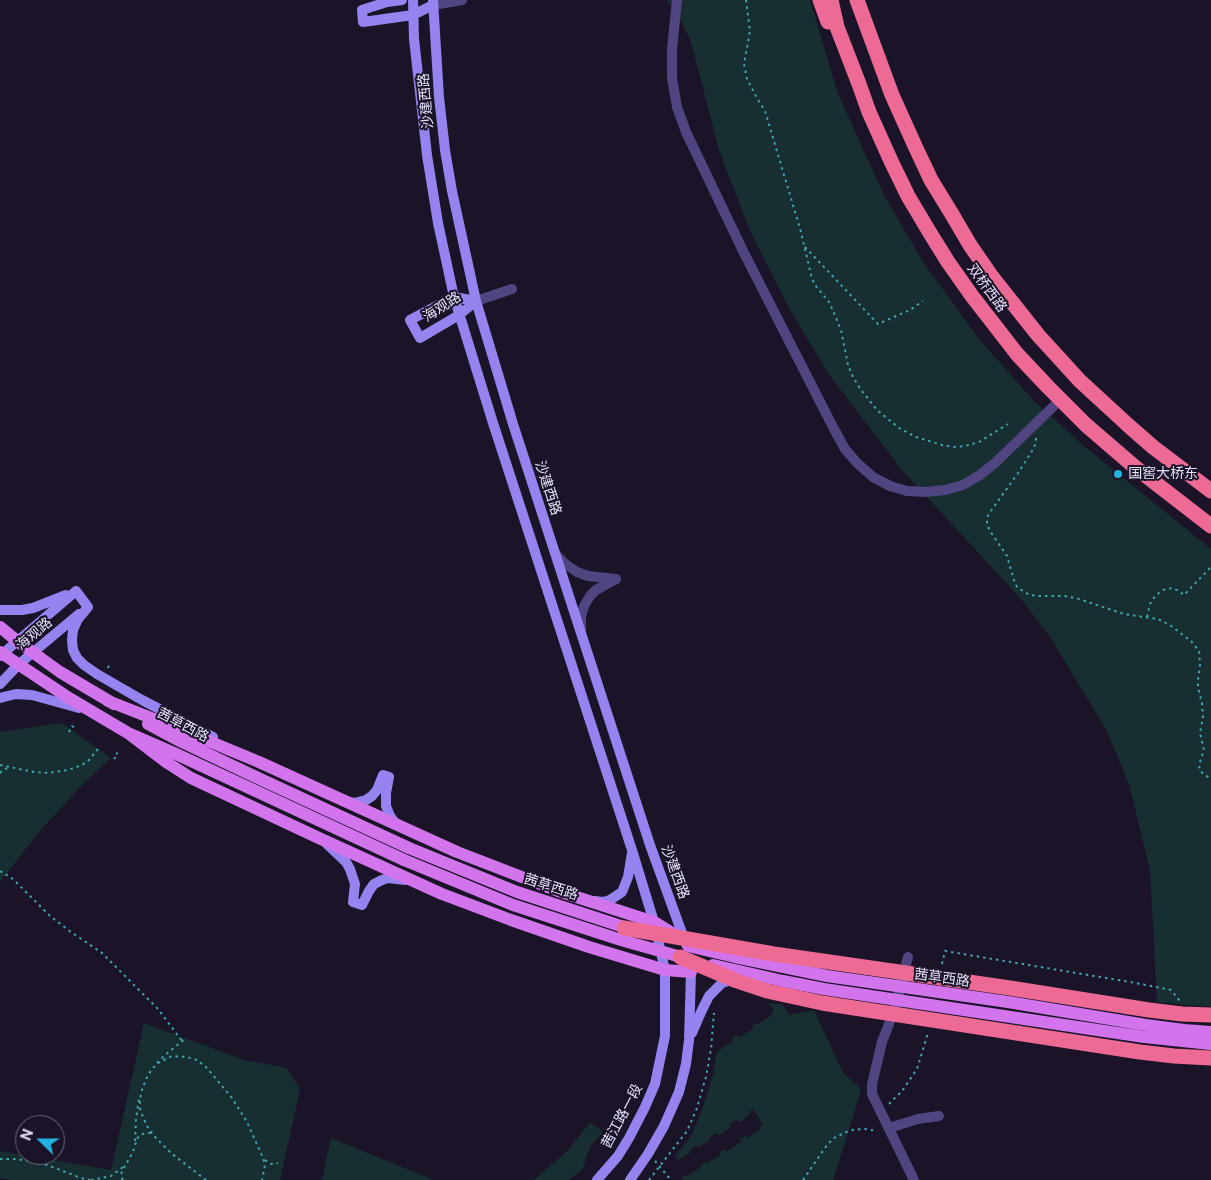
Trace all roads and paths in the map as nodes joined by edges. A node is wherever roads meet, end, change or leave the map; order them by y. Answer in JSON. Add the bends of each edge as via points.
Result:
{"nodes":[{"id":1,"x":402,"y":0,"type":"edge"},
{"id":2,"x":413,"y":0,"type":"edge"},
{"id":3,"x":417,"y":0,"type":"edge"},
{"id":4,"x":462,"y":0,"type":"edge"},
{"id":5,"x":677,"y":0,"type":"edge"},
{"id":6,"x":746,"y":0,"type":"edge"},
{"id":7,"x":820,"y":0,"type":"edge"},
{"id":8,"x":831,"y":0,"type":"edge"},
{"id":9,"x":857,"y":0,"type":"edge"},
{"id":10,"x":861,"y":0,"type":"edge"},
{"id":11,"x":433,"y":2,"type":"edge"},
{"id":12,"x":413,"y":15,"type":"junction"},
{"id":13,"x":882,"y":66,"type":"junction"},
{"id":14,"x":859,"y":84,"type":"junction"},
{"id":15,"x":805,"y":247,"type":"junction"},
{"id":16,"x":512,"y":289,"type":"dead end"},
{"id":17,"x":454,"y":297,"type":"junction"},
{"id":18,"x":476,"y":301,"type":"junction"},
{"id":19,"x":923,"y":301,"type":"dead end"},
{"id":20,"x":459,"y":315,"type":"junction"},
{"id":21,"x":1060,"y":400,"type":"junction"},
{"id":22,"x":1008,"y":424,"type":"dead end"},
{"id":23,"x":1030,"y":429,"type":"junction"},
{"id":24,"x":1211,"y":491,"type":"edge"},
{"id":25,"x":1211,"y":526,"type":"edge"},
{"id":26,"x":555,"y":553,"type":"junction"},
{"id":27,"x":1211,"y":567,"type":"edge"},
{"id":28,"x":76,"y":591,"type":"junction"},
{"id":29,"x":88,"y":607,"type":"junction"},
{"id":30,"x":0,"y":610,"type":"edge"},
{"id":31,"x":1147,"y":618,"type":"junction"},
{"id":32,"x":0,"y":627,"type":"edge"},
{"id":33,"x":581,"y":633,"type":"junction"},
{"id":34,"x":17,"y":641,"type":"junction"},
{"id":35,"x":33,"y":652,"type":"junction"},
{"id":36,"x":1,"y":654,"type":"edge"},
{"id":37,"x":110,"y":662,"type":"dead end"},
{"id":38,"x":18,"y":665,"type":"junction"},
{"id":39,"x":110,"y":670,"type":"dead end"},
{"id":40,"x":0,"y":684,"type":"edge"},
{"id":41,"x":0,"y":698,"type":"edge"},
{"id":42,"x":108,"y":701,"type":"junction"},
{"id":43,"x":89,"y":710,"type":"junction"},
{"id":44,"x":75,"y":728,"type":"dead end"},
{"id":45,"x":69,"y":732,"type":"dead end"},
{"id":46,"x":128,"y":733,"type":"junction"},
{"id":47,"x":98,"y":749,"type":"dead end"},
{"id":48,"x":116,"y":752,"type":"dead end"},
{"id":49,"x":114,"y":759,"type":"dead end"},
{"id":50,"x":259,"y":762,"type":"junction"},
{"id":51,"x":0,"y":765,"type":"edge"},
{"id":52,"x":18,"y":769,"type":"junction"},
{"id":53,"x":0,"y":773,"type":"edge"},
{"id":54,"x":1211,"y":778,"type":"edge"},
{"id":55,"x":346,"y":802,"type":"junction"},
{"id":56,"x":400,"y":827,"type":"junction"},
{"id":57,"x":321,"y":840,"type":"junction"},
{"id":58,"x":632,"y":850,"type":"junction"},
{"id":59,"x":0,"y":871,"type":"edge"},
{"id":60,"x":410,"y":880,"type":"junction"},
{"id":61,"x":558,"y":891,"type":"junction"},
{"id":62,"x":588,"y":901,"type":"junction"},
{"id":63,"x":654,"y":922,"type":"junction"},
{"id":64,"x":624,"y":928,"type":"junction"},
{"id":65,"x":544,"y":932,"type":"junction"},
{"id":66,"x":686,"y":941,"type":"junction"},
{"id":67,"x":740,"y":954,"type":"junction"},
{"id":68,"x":680,"y":957,"type":"junction"},
{"id":69,"x":908,"y":957,"type":"dead end"},
{"id":70,"x":665,"y":970,"type":"junction"},
{"id":71,"x":691,"y":972,"type":"junction"},
{"id":72,"x":735,"y":979,"type":"junction"},
{"id":73,"x":900,"y":986,"type":"junction"},
{"id":74,"x":714,"y":1010,"type":"dead end"},
{"id":75,"x":894,"y":1011,"type":"junction"},
{"id":76,"x":1211,"y":1015,"type":"edge"},
{"id":77,"x":1145,"y":1031,"type":"junction"},
{"id":78,"x":1211,"y":1032,"type":"edge"},
{"id":79,"x":186,"y":1038,"type":"dead end"},
{"id":80,"x":689,"y":1040,"type":"junction"},
{"id":81,"x":182,"y":1041,"type":"junction"},
{"id":82,"x":1211,"y":1044,"type":"edge"},
{"id":83,"x":1211,"y":1058,"type":"edge"},
{"id":84,"x":152,"y":1069,"type":"junction"},
{"id":85,"x":142,"y":1090,"type":"junction"},
{"id":86,"x":939,"y":1116,"type":"dead end"},
{"id":87,"x":891,"y":1133,"type":"junction"},
{"id":88,"x":154,"y":1136,"type":"junction"},
{"id":89,"x":135,"y":1143,"type":"junction"},
{"id":90,"x":648,"y":1154,"type":"junction"},
{"id":91,"x":264,"y":1158,"type":"junction"},
{"id":92,"x":0,"y":1159,"type":"edge"},
{"id":93,"x":278,"y":1163,"type":"dead end"},
{"id":94,"x":124,"y":1167,"type":"junction"},
{"id":95,"x":660,"y":1167,"type":"junction"},
{"id":96,"x":90,"y":1180,"type":"edge"},
{"id":97,"x":123,"y":1180,"type":"edge"},
{"id":98,"x":206,"y":1180,"type":"edge"},
{"id":99,"x":262,"y":1180,"type":"edge"},
{"id":100,"x":597,"y":1180,"type":"edge"},
{"id":101,"x":630,"y":1180,"type":"edge"},
{"id":102,"x":649,"y":1180,"type":"edge"},
{"id":103,"x":671,"y":1180,"type":"edge"},
{"id":104,"x":803,"y":1180,"type":"edge"},
{"id":105,"x":914,"y":1180,"type":"edge"}],
"edges":[{"from":1,"to":12,"type":"main road","via":[[362,10],[363,22]]},
{"from":2,"to":12,"type":"main road","name":"沙建西路"},
{"from":3,"to":11,"type":"main road"},
{"from":4,"to":11,"type":"street"},
{"from":5,"to":23,"type":"street","via":[[672,78],[686,132],[845,449],[873,478],[890,486],[926,492],[945,490],[980,475]]},
{"from":6,"to":15,"type":"path","via":[[750,31],[745,69],[751,88],[765,111]]},
{"from":7,"to":14,"type":"highway","via":[[831,31]]},
{"from":8,"to":14,"type":"highway","name":"双桥西路"},
{"from":9,"to":13,"type":"highway","name":"双桥西路"},
{"from":10,"to":13,"type":"highway"},
{"from":11,"to":12,"type":"main road"},
{"from":11,"to":18,"type":"main road","name":"沙建西路","via":[[445,150]]},
{"from":12,"to":17,"type":"main road","name":"沙建西路","via":[[427,155]]},
{"from":13,"to":24,"type":"highway","name":"双桥西路","via":[[903,122],[932,180],[970,245],[1013,305],[1069,370],[1103,402],[1153,447]]},
{"from":14,"to":21,"type":"highway","name":"双桥西路","via":[[908,196],[948,262],[993,324]]},
{"from":15,"to":19,"type":"path","via":[[878,324]]},
{"from":15,"to":22,"type":"path","via":[[812,279],[829,302],[841,330],[853,378],[867,399],[887,418],[916,437],[953,447],[979,442]]},
{"from":16,"to":18,"type":"street"},
{"from":17,"to":18,"type":"main road","name":"海观路"},
{"from":17,"to":20,"type":"main road","name":"沙建西路"},
{"from":17,"to":20,"type":"main road","name":"海观路","via":[[410,320],[420,338]]},
{"from":18,"to":20,"type":"main road","name":"海观路"},
{"from":18,"to":26,"type":"main road","name":"沙建西路"},
{"from":20,"to":58,"type":"main road","name":"沙建西路"},
{"from":21,"to":23,"type":"street"},
{"from":21,"to":25,"type":"highway","name":"双桥西路","via":[[1117,452]]},
{"from":23,"to":31,"type":"path","via":[[1035,434],[1036,443],[987,520],[1007,556],[1017,587],[1030,595],[1065,596]]},
{"from":26,"to":33,"type":"main road","name":"沙建西路"},
{"from":26,"to":33,"type":"street","via":[[577,572],[616,580],[590,596],[581,617]]},
{"from":27,"to":31,"type":"path","via":[[1184,595],[1172,588],[1155,596]]},
{"from":28,"to":29,"type":"main road"},
{"from":28,"to":30,"type":"main road","via":[[33,608]]},
{"from":28,"to":34,"type":"main road","name":"海观路"},
{"from":29,"to":35,"type":"main road","name":"海观路"},
{"from":29,"to":50,"type":"main road","via":[[73,630],[73,650],[77,658],[97,674],[142,700]]},
{"from":31,"to":54,"type":"path","via":[[1170,625],[1192,642],[1199,652],[1198,688],[1203,717],[1200,733],[1204,750],[1198,765],[1200,771]]},
{"from":32,"to":34,"type":"main road","name":"茜草西路"},
{"from":33,"to":66,"type":"main road","name":"沙建西路","via":[[650,845]]},
{"from":34,"to":35,"type":"main road","name":"茜草西路"},
{"from":34,"to":36,"type":"main road","name":"海观路"},
{"from":35,"to":38,"type":"main road","name":"海观路"},
{"from":35,"to":42,"type":"main road","name":"茜草西路"},
{"from":36,"to":38,"type":"main road","name":"茜草西路"},
{"from":37,"to":39,"type":"path","via":[[107,668]]},
{"from":38,"to":40,"type":"main road","name":"海观路"},
{"from":38,"to":43,"type":"main road","name":"茜草西路"},
{"from":41,"to":43,"type":"main road","via":[[32,695]]},
{"from":42,"to":50,"type":"main road"},
{"from":42,"to":64,"type":"main road","name":"茜草西路","bridge":true,"via":[[176,739],[409,848],[517,892]]},
{"from":43,"to":46,"type":"main road","name":"茜草西路"},
{"from":44,"to":45,"type":"path","via":[[72,726]]},
{"from":46,"to":57,"type":"main road","via":[[191,778]]},
{"from":46,"to":68,"type":"main road","name":"茜草西路","bridge":true,"via":[[404,860],[513,905]]},
{"from":47,"to":52,"type":"path","via":[[82,765],[68,770],[48,773]]},
{"from":48,"to":49,"type":"path"},
{"from":50,"to":55,"type":"main road"},
{"from":51,"to":52,"type":"path"},
{"from":52,"to":53,"type":"path","via":[[8,768]]},
{"from":55,"to":56,"type":"main road"},
{"from":55,"to":56,"type":"main road","via":[[366,800],[377,790],[383,775],[389,777],[386,806]]},
{"from":56,"to":61,"type":"main road"},
{"from":57,"to":60,"type":"main road"},
{"from":57,"to":60,"type":"main road","via":[[350,869],[355,884],[353,902],[362,905],[369,890],[382,880]]},
{"from":58,"to":62,"type":"main road","via":[[622,892],[603,902]]},
{"from":58,"to":63,"type":"main road","name":"沙建西路"},
{"from":59,"to":81,"type":"path","via":[[50,916],[102,953],[158,1009]]},
{"from":60,"to":65,"type":"main road"},
{"from":61,"to":62,"type":"main road"},
{"from":61,"to":65,"type":"main road"},
{"from":62,"to":63,"type":"main road"},
{"from":63,"to":66,"type":"main road"},
{"from":63,"to":70,"type":"main road","name":"沙建西路"},
{"from":64,"to":76,"type":"highway","bridge":true,"via":[[774,954],[1149,1010]]},
{"from":64,"to":77,"type":"main road","name":"茜草西路","bridge":true,"via":[[810,973],[1008,1002]]},
{"from":65,"to":70,"type":"main road"},
{"from":66,"to":67,"type":"main road"},
{"from":66,"to":71,"type":"main road","name":"沙建西路"},
{"from":67,"to":72,"type":"main road"},
{"from":67,"to":73,"type":"main road"},
{"from":68,"to":77,"type":"main road","name":"茜草西路","bridge":true,"via":[[816,987]]},
{"from":68,"to":83,"type":"highway","bridge":true,"via":[[767,991],[822,1003],[1140,1052]]},
{"from":69,"to":73,"type":"street"},
{"from":70,"to":71,"type":"main road"},
{"from":70,"to":100,"type":"main road","name":"茜江路一段","via":[[665,1036],[654,1084],[629,1138]]},
{"from":71,"to":72,"type":"main road"},
{"from":71,"to":80,"type":"main road"},
{"from":72,"to":75,"type":"main road"},
{"from":72,"to":80,"type":"main road","via":[[722,983],[709,996]]},
{"from":73,"to":75,"type":"street"},
{"from":74,"to":95,"type":"path","via":[[711,1049],[697,1108],[687,1131]]},
{"from":75,"to":87,"type":"street","via":[[882,1042],[872,1084],[872,1094]]},
{"from":77,"to":78,"type":"main road","bridge":true},
{"from":77,"to":82,"type":"main road","bridge":true},
{"from":79,"to":81,"type":"path"},
{"from":80,"to":90,"type":"main road","via":[[678,1092]]},
{"from":81,"to":84,"type":"path"},
{"from":84,"to":85,"type":"path"},
{"from":84,"to":91,"type":"path","via":[[166,1058],[179,1056],[197,1060],[240,1109]]},
{"from":85,"to":88,"type":"path","via":[[142,1117]]},
{"from":85,"to":89,"type":"path"},
{"from":86,"to":87,"type":"street","via":[[918,1119]]},
{"from":87,"to":104,"type":"path","via":[[852,1130],[834,1138]]},
{"from":87,"to":105,"type":"street"},
{"from":88,"to":89,"type":"path","via":[[145,1133]]},
{"from":88,"to":98,"type":"path","via":[[176,1158]]},
{"from":89,"to":94,"type":"path"},
{"from":90,"to":95,"type":"path"},
{"from":90,"to":101,"type":"main road"},
{"from":91,"to":93,"type":"path","via":[[271,1164]]},
{"from":91,"to":99,"type":"path"},
{"from":92,"to":96,"type":"path","via":[[34,1162]]},
{"from":94,"to":96,"type":"path","via":[[111,1176]]},
{"from":94,"to":97,"type":"path"},
{"from":95,"to":102,"type":"path"},
{"from":95,"to":103,"type":"path"}]}
